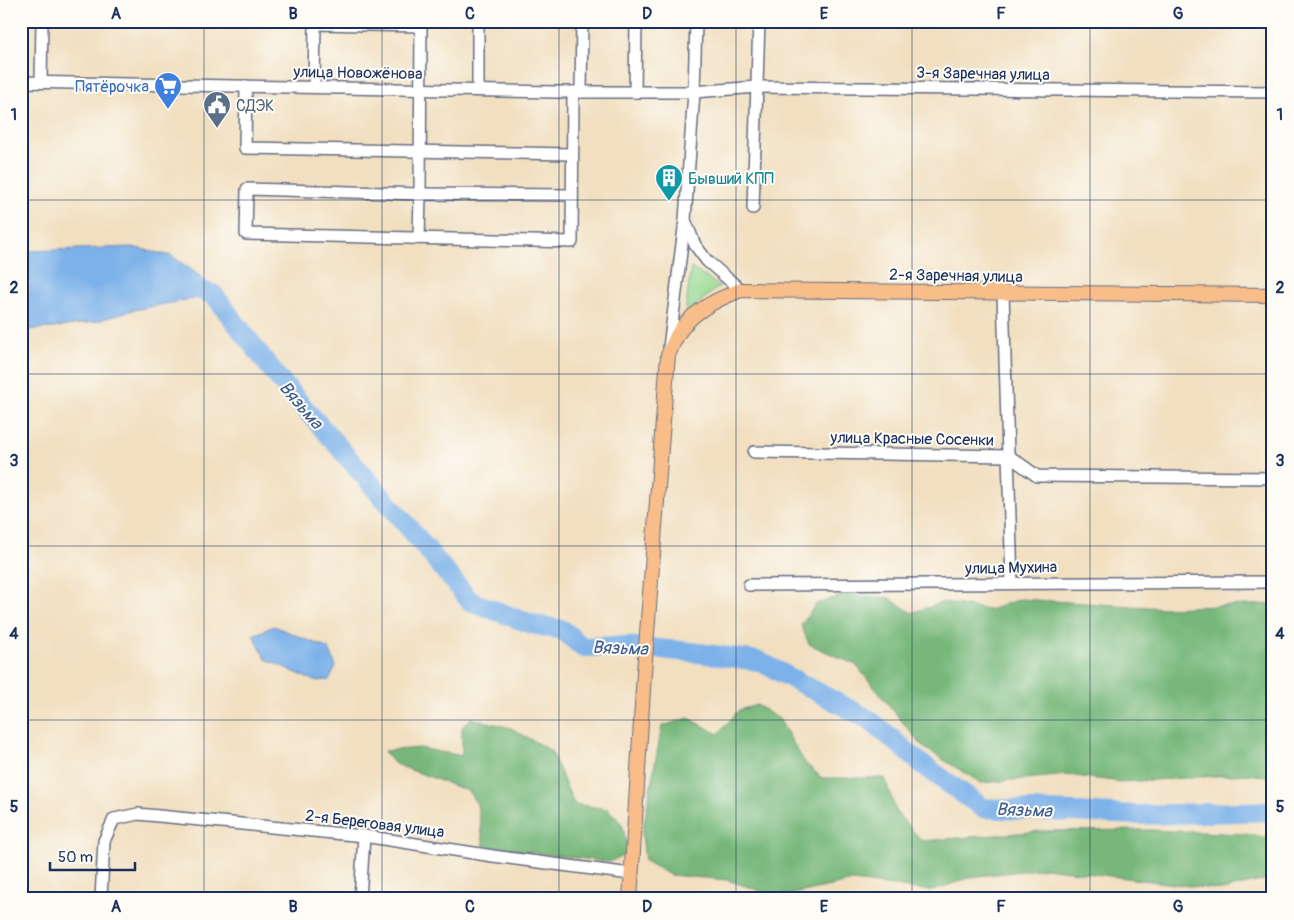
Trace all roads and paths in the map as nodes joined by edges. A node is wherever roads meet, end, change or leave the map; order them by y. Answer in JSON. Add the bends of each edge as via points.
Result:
{"nodes":[{"id":1,"x":42,"y":21,"type":"edge"},
{"id":2,"x":478,"y":21,"type":"edge"},
{"id":3,"x":582,"y":21,"type":"edge"},
{"id":4,"x":636,"y":21,"type":"edge"},
{"id":5,"x":696,"y":21,"type":"edge"},
{"id":6,"x":759,"y":21,"type":"edge"},
{"id":7,"x":315,"y":23,"type":"edge"},
{"id":8,"x":421,"y":24,"type":"edge"},
{"id":9,"x":21,"y":82,"type":"edge"},
{"id":10,"x":41,"y":82,"type":"junction"},
{"id":11,"x":246,"y":86,"type":"junction"},
{"id":12,"x":314,"y":87,"type":"junction"},
{"id":13,"x":757,"y":87,"type":"junction"},
{"id":14,"x":421,"y":89,"type":"junction"},
{"id":15,"x":478,"y":90,"type":"junction"},
{"id":16,"x":577,"y":92,"type":"junction"},
{"id":17,"x":636,"y":92,"type":"junction"},
{"id":18,"x":694,"y":92,"type":"junction"},
{"id":19,"x":1273,"y":92,"type":"edge"},
{"id":20,"x":420,"y":151,"type":"junction"},
{"id":21,"x":572,"y":154,"type":"junction"},
{"id":22,"x":420,"y":194,"type":"junction"},
{"id":23,"x":572,"y":195,"type":"junction"},
{"id":24,"x":754,"y":208,"type":"dead end"},
{"id":25,"x":685,"y":220,"type":"junction"},
{"id":26,"x":419,"y":238,"type":"junction"},
{"id":27,"x":741,"y":290,"type":"junction"},
{"id":28,"x":1003,"y":293,"type":"junction"},
{"id":29,"x":1273,"y":295,"type":"edge"},
{"id":30,"x":668,"y":355,"type":"junction"},
{"id":31,"x":754,"y":452,"type":"dead end"},
{"id":32,"x":1009,"y":456,"type":"junction"},
{"id":33,"x":1273,"y":478,"type":"edge"},
{"id":34,"x":1273,"y":582,"type":"edge"},
{"id":35,"x":1012,"y":583,"type":"junction"},
{"id":36,"x":749,"y":585,"type":"dead end"},
{"id":37,"x":364,"y":836,"type":"junction"},
{"id":38,"x":631,"y":874,"type":"junction"},
{"id":39,"x":100,"y":899,"type":"edge"},
{"id":40,"x":360,"y":899,"type":"edge"},
{"id":41,"x":630,"y":899,"type":"edge"}],
"edges":[{"from":1,"to":10,"type":"street"},
{"from":2,"to":15,"type":"street"},
{"from":3,"to":16,"type":"street"},
{"from":4,"to":17,"type":"street"},
{"from":5,"to":18,"type":"street"},
{"from":6,"to":13,"type":"street"},
{"from":7,"to":8,"type":"street"},
{"from":7,"to":12,"type":"street"},
{"from":8,"to":14,"type":"street"},
{"from":9,"to":10,"type":"street","name":"улица Новожёнова"},
{"from":10,"to":11,"type":"street","name":"улица Новожёнова"},
{"from":11,"to":12,"type":"street","name":"улица Новожёнова"},
{"from":11,"to":20,"type":"street","via":[[245,148]]},
{"from":12,"to":14,"type":"street","name":"улица Новожёнова"},
{"from":13,"to":18,"type":"street","name":"3-я Заречная улица"},
{"from":13,"to":19,"type":"street","name":"3-я Заречная улица"},
{"from":13,"to":24,"type":"street"},
{"from":14,"to":15,"type":"street","name":"улица Новожёнова"},
{"from":14,"to":20,"type":"street"},
{"from":15,"to":16,"type":"street","name":"улица Новожёнова"},
{"from":16,"to":17,"type":"street","name":"улица Новожёнова"},
{"from":16,"to":21,"type":"street"},
{"from":17,"to":18,"type":"street","name":"улица Новожёнова"},
{"from":18,"to":25,"type":"street"},
{"from":20,"to":21,"type":"street"},
{"from":20,"to":22,"type":"street"},
{"from":21,"to":23,"type":"street"},
{"from":22,"to":23,"type":"street"},
{"from":22,"to":26,"type":"street"},
{"from":22,"to":26,"type":"street","via":[[247,190],[246,234]]},
{"from":23,"to":26,"type":"street","via":[[572,242]]},
{"from":25,"to":27,"type":"street","via":[[695,245],[707,261]]},
{"from":25,"to":30,"type":"street"},
{"from":27,"to":28,"type":"main road","name":"2-я Заречная улица"},
{"from":27,"to":30,"type":"main road","name":"2-я Заречная улица","via":[[718,299],[693,317],[682,328]]},
{"from":28,"to":29,"type":"main road","name":"2-я Заречная улица"},
{"from":28,"to":32,"type":"street"},
{"from":30,"to":38,"type":"main road"},
{"from":31,"to":32,"type":"street","name":"улица Красные Сосенки"},
{"from":32,"to":33,"type":"street","name":"улица Красные Сосенки","via":[[1038,476]]},
{"from":32,"to":35,"type":"street"},
{"from":34,"to":35,"type":"street","name":"улица Мухина"},
{"from":35,"to":36,"type":"street","name":"улица Мухина"},
{"from":37,"to":38,"type":"street","name":"2-я Береговая улица"},
{"from":37,"to":39,"type":"street","name":"2-я Береговая улица","via":[[138,814],[114,819],[104,841]]},
{"from":37,"to":40,"type":"street"},
{"from":38,"to":41,"type":"main road"}]}
